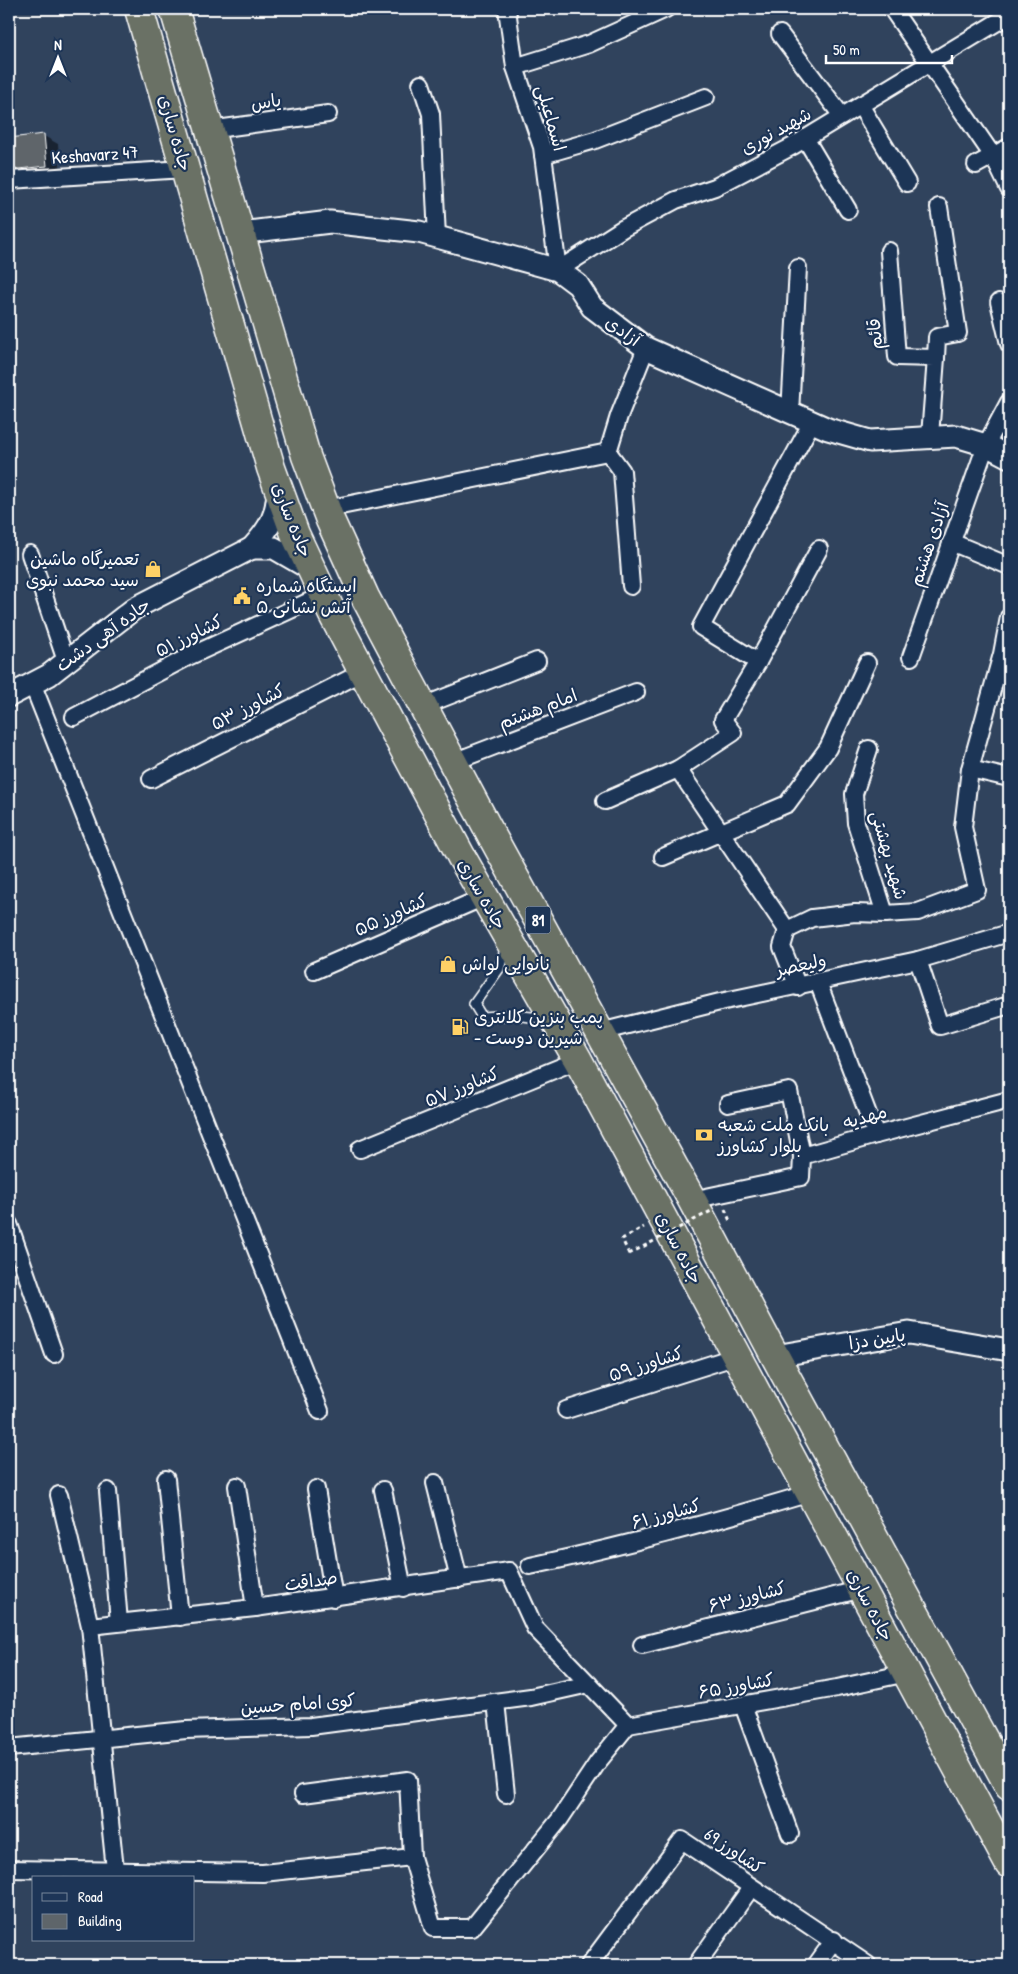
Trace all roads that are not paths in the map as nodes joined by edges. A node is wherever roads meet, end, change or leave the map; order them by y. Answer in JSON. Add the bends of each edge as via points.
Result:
{"nodes":[{"id":1,"x":139,"y":9,"type":"edge"},
{"id":2,"x":174,"y":9,"type":"edge"},
{"id":3,"x":507,"y":9,"type":"edge"},
{"id":4,"x":666,"y":9,"type":"edge"},
{"id":5,"x":892,"y":9,"type":"edge"},
{"id":6,"x":1009,"y":15,"type":"edge"},
{"id":7,"x":780,"y":34,"type":"dead end"},
{"id":8,"x":930,"y":61,"type":"junction"},
{"id":9,"x":515,"y":67,"type":"junction"},
{"id":10,"x":421,"y":84,"type":"dead end"},
{"id":11,"x":706,"y":97,"type":"dead end"},
{"id":12,"x":860,"y":105,"type":"junction"},
{"id":13,"x":328,"y":114,"type":"dead end"},
{"id":14,"x":842,"y":116,"type":"junction"},
{"id":15,"x":210,"y":130,"type":"junction"},
{"id":16,"x":806,"y":138,"type":"junction"},
{"id":17,"x":1009,"y":147,"type":"edge"},
{"id":18,"x":543,"y":155,"type":"junction"},
{"id":19,"x":993,"y":156,"type":"junction"},
{"id":20,"x":976,"y":165,"type":"dead end"},
{"id":21,"x":185,"y":169,"type":"junction"},
{"id":22,"x":9,"y":180,"type":"edge"},
{"id":23,"x":907,"y":183,"type":"dead end"},
{"id":24,"x":1009,"y":189,"type":"edge"},
{"id":25,"x":939,"y":207,"type":"dead end"},
{"id":26,"x":848,"y":210,"type":"dead end"},
{"id":27,"x":240,"y":234,"type":"junction"},
{"id":28,"x":437,"y":237,"type":"junction"},
{"id":29,"x":889,"y":251,"type":"dead end"},
{"id":30,"x":798,"y":268,"type":"dead end"},
{"id":31,"x":558,"y":270,"type":"junction"},
{"id":32,"x":999,"y":302,"type":"dead end"},
{"id":33,"x":1009,"y":344,"type":"edge"},
{"id":34,"x":646,"y":348,"type":"junction"},
{"id":35,"x":936,"y":358,"type":"junction"},
{"id":36,"x":1009,"y":402,"type":"edge"},
{"id":37,"x":790,"y":413,"type":"junction"},
{"id":38,"x":812,"y":422,"type":"junction"},
{"id":39,"x":930,"y":436,"type":"junction"},
{"id":40,"x":986,"y":445,"type":"junction"},
{"id":41,"x":608,"y":452,"type":"junction"},
{"id":42,"x":1009,"y":457,"type":"edge"},
{"id":43,"x":278,"y":487,"type":"junction"},
{"id":44,"x":326,"y":509,"type":"junction"},
{"id":45,"x":951,"y":542,"type":"junction"},
{"id":46,"x":252,"y":548,"type":"junction"},
{"id":47,"x":820,"y":548,"type":"dead end"},
{"id":48,"x":30,"y":554,"type":"dead end"},
{"id":49,"x":1009,"y":566,"type":"edge"},
{"id":50,"x":312,"y":570,"type":"junction"},
{"id":51,"x":631,"y":586,"type":"dead end"},
{"id":52,"x":323,"y":595,"type":"junction"},
{"id":53,"x":1009,"y":617,"type":"edge"},
{"id":54,"x":911,"y":657,"type":"dead end"},
{"id":55,"x":66,"y":661,"type":"junction"},
{"id":56,"x":537,"y":661,"type":"dead end"},
{"id":57,"x":758,"y":662,"type":"junction"},
{"id":58,"x":867,"y":663,"type":"dead end"},
{"id":59,"x":363,"y":672,"type":"junction"},
{"id":60,"x":32,"y":684,"type":"junction"},
{"id":61,"x":636,"y":692,"type":"dead end"},
{"id":62,"x":9,"y":696,"type":"edge"},
{"id":63,"x":423,"y":706,"type":"junction"},
{"id":64,"x":74,"y":717,"type":"dead end"},
{"id":65,"x":869,"y":749,"type":"dead end"},
{"id":66,"x":453,"y":762,"type":"junction"},
{"id":67,"x":678,"y":769,"type":"junction"},
{"id":68,"x":970,"y":769,"type":"junction"},
{"id":69,"x":1009,"y":778,"type":"edge"},
{"id":70,"x":150,"y":779,"type":"dead end"},
{"id":71,"x":605,"y":801,"type":"dead end"},
{"id":72,"x":721,"y":831,"type":"junction"},
{"id":73,"x":663,"y":857,"type":"dead end"},
{"id":74,"x":484,"y":897,"type":"junction"},
{"id":75,"x":885,"y":914,"type":"junction"},
{"id":76,"x":787,"y":930,"type":"junction"},
{"id":77,"x":1009,"y":933,"type":"edge"},
{"id":78,"x":508,"y":939,"type":"junction"},
{"id":79,"x":918,"y":960,"type":"junction"},
{"id":80,"x":314,"y":970,"type":"dead end"},
{"id":81,"x":818,"y":982,"type":"junction"},
{"id":82,"x":798,"y":986,"type":"junction"},
{"id":83,"x":1009,"y":1005,"type":"edge"},
{"id":84,"x":555,"y":1021,"type":"junction"},
{"id":85,"x":600,"y":1032,"type":"junction"},
{"id":86,"x":578,"y":1060,"type":"junction"},
{"id":87,"x":1009,"y":1100,"type":"edge"},
{"id":88,"x":728,"y":1104,"type":"dead end"},
{"id":89,"x":876,"y":1135,"type":"junction"},
{"id":90,"x":360,"y":1149,"type":"dead end"},
{"id":91,"x":802,"y":1156,"type":"junction"},
{"id":92,"x":703,"y":1205,"type":"junction"},
{"id":93,"x":9,"y":1224,"type":"edge"},
{"id":94,"x":1009,"y":1350,"type":"edge"},
{"id":95,"x":54,"y":1354,"type":"dead end"},
{"id":96,"x":737,"y":1356,"type":"junction"},
{"id":97,"x":775,"y":1356,"type":"junction"},
{"id":98,"x":566,"y":1410,"type":"dead end"},
{"id":99,"x":320,"y":1411,"type":"dead end"},
{"id":100,"x":166,"y":1479,"type":"dead end"},
{"id":101,"x":436,"y":1483,"type":"dead end"},
{"id":102,"x":237,"y":1486,"type":"dead end"},
{"id":103,"x":316,"y":1489,"type":"dead end"},
{"id":104,"x":383,"y":1490,"type":"dead end"},
{"id":105,"x":108,"y":1491,"type":"dead end"},
{"id":106,"x":810,"y":1493,"type":"junction"},
{"id":107,"x":59,"y":1495,"type":"dead end"},
{"id":108,"x":530,"y":1566,"type":"dead end"},
{"id":109,"x":459,"y":1578,"type":"junction"},
{"id":110,"x":403,"y":1588,"type":"junction"},
{"id":111,"x":862,"y":1589,"type":"junction"},
{"id":112,"x":334,"y":1598,"type":"junction"},
{"id":113,"x":255,"y":1608,"type":"junction"},
{"id":114,"x":180,"y":1617,"type":"junction"},
{"id":115,"x":119,"y":1622,"type":"junction"},
{"id":116,"x":90,"y":1626,"type":"junction"},
{"id":117,"x":642,"y":1645,"type":"dead end"},
{"id":118,"x":907,"y":1674,"type":"junction"},
{"id":119,"x":589,"y":1684,"type":"junction"},
{"id":120,"x":496,"y":1702,"type":"junction"},
{"id":121,"x":743,"y":1705,"type":"junction"},
{"id":122,"x":628,"y":1725,"type":"junction"},
{"id":123,"x":101,"y":1737,"type":"junction"},
{"id":124,"x":9,"y":1748,"type":"edge"},
{"id":125,"x":1009,"y":1786,"type":"edge"},
{"id":126,"x":303,"y":1794,"type":"dead end"},
{"id":127,"x":506,"y":1794,"type":"dead end"},
{"id":128,"x":790,"y":1834,"type":"dead end"},
{"id":129,"x":412,"y":1857,"type":"junction"},
{"id":130,"x":1009,"y":1864,"type":"edge"},
{"id":131,"x":9,"y":1869,"type":"edge"},
{"id":132,"x":115,"y":1870,"type":"junction"},
{"id":133,"x":750,"y":1888,"type":"junction"},
{"id":134,"x":834,"y":1940,"type":"junction"},
{"id":135,"x":589,"y":1965,"type":"edge"},
{"id":136,"x":696,"y":1965,"type":"edge"},
{"id":137,"x":816,"y":1965,"type":"edge"},
{"id":138,"x":868,"y":1965,"type":"edge"}],
"edges":[{"from":1,"to":21,"type":"highway","name":"جاده ساری","number":"81"},
{"from":2,"to":15,"type":"highway","name":"جاده ساری","number":"81"},
{"from":3,"to":9,"type":"street","name":"اسماعیلی"},
{"from":4,"to":9,"type":"street","via":[[589,44]]},
{"from":5,"to":8,"type":"street"},
{"from":6,"to":8,"type":"street","name":"شهید نوری"},
{"from":7,"to":14,"type":"street"},
{"from":8,"to":12,"type":"street","name":"شهید نوری"},
{"from":8,"to":19,"type":"street"},
{"from":9,"to":18,"type":"street","name":"اسماعیلی"},
{"from":10,"to":28,"type":"street","via":[[431,114]]},
{"from":11,"to":18,"type":"street","via":[[595,140]]},
{"from":12,"to":14,"type":"street","name":"شهید نوری"},
{"from":12,"to":23,"type":"street"},
{"from":13,"to":15,"type":"street","name":"یاس"},
{"from":14,"to":16,"type":"street","name":"شهید نوری"},
{"from":15,"to":27,"type":"highway","name":"جاده ساری","number":"81"},
{"from":16,"to":26,"type":"street"},
{"from":16,"to":31,"type":"street","name":"شهید نوری","via":[[715,187],[676,200],[622,229]]},
{"from":17,"to":19,"type":"street"},
{"from":18,"to":31,"type":"street","name":"اسماعیلی"},
{"from":19,"to":20,"type":"street"},
{"from":19,"to":24,"type":"street"},
{"from":21,"to":22,"type":"street","name":"Keshavarz 47"},
{"from":21,"to":43,"type":"highway","name":"جاده ساری","number":"81"},
{"from":25,"to":35,"type":"street","via":[[958,333],[937,337]]},
{"from":27,"to":28,"type":"street","name":"آزادی","via":[[330,222]]},
{"from":27,"to":44,"type":"highway","name":"جاده ساری","number":"81","via":[[290,403]]},
{"from":28,"to":31,"type":"street","name":"آزادی"},
{"from":29,"to":35,"type":"street","name":"قائم","via":[[897,357]]},
{"from":30,"to":37,"type":"street"},
{"from":31,"to":34,"type":"street","name":"آزادی","via":[[578,285],[592,307]]},
{"from":32,"to":33,"type":"street"},
{"from":34,"to":37,"type":"street","name":"آزادی"},
{"from":34,"to":41,"type":"street"},
{"from":35,"to":39,"type":"street"},
{"from":36,"to":40,"type":"street","name":"آزادی هشتم"},
{"from":37,"to":38,"type":"street","name":"آزادی"},
{"from":38,"to":39,"type":"street","name":"آزادی","via":[[870,441]]},
{"from":38,"to":57,"type":"street","via":[[701,627]]},
{"from":39,"to":40,"type":"street","name":"آزادی","via":[[956,436]]},
{"from":40,"to":42,"type":"street","name":"آزادی"},
{"from":40,"to":45,"type":"street","name":"آزادی هشتم"},
{"from":41,"to":44,"type":"street"},
{"from":41,"to":51,"type":"street","via":[[622,471]]},
{"from":43,"to":46,"type":"street","via":[[277,510],[266,532]]},
{"from":43,"to":50,"type":"highway","name":"جاده ساری","number":"81"},
{"from":44,"to":63,"type":"highway","name":"جاده ساری","number":"81","via":[[365,597]]},
{"from":45,"to":49,"type":"street"},
{"from":45,"to":54,"type":"street","name":"آزادی هشتم"},
{"from":46,"to":50,"type":"street","via":[[274,548]]},
{"from":46,"to":55,"type":"street","name":"جاده آهی دشت","via":[[135,608]]},
{"from":47,"to":57,"type":"street"},
{"from":48,"to":55,"type":"street"},
{"from":50,"to":52,"type":"highway","name":"جاده ساری","number":"81"},
{"from":52,"to":59,"type":"highway","name":"جاده ساری","number":"81"},
{"from":52,"to":64,"type":"street","name":"کشاورز ۵۱","via":[[188,658]]},
{"from":53,"to":68,"type":"street"},
{"from":55,"to":60,"type":"street","name":"جاده آهی دشت"},
{"from":56,"to":63,"type":"street"},
{"from":57,"to":67,"type":"street","via":[[723,720],[733,733]]},
{"from":58,"to":72,"type":"street","via":[[828,748],[787,804]]},
{"from":59,"to":70,"type":"street","name":"کشاورز ۵۳"},
{"from":59,"to":74,"type":"highway","name":"جاده ساری","number":"81"},
{"from":60,"to":62,"type":"street","name":"جاده آهی دشت"},
{"from":60,"to":99,"type":"street"},
{"from":61,"to":66,"type":"street","name":"امام هشتم"},
{"from":63,"to":66,"type":"highway","name":"جاده ساری","number":"81"},
{"from":65,"to":75,"type":"street","name":"شهید بهشتی","via":[[854,794],[856,823]]},
{"from":66,"to":85,"type":"highway","name":"جاده ساری","number":"81"},
{"from":67,"to":71,"type":"street"},
{"from":67,"to":72,"type":"street"},
{"from":68,"to":69,"type":"street"},
{"from":68,"to":75,"type":"street","via":[[963,827],[977,890],[918,912]]},
{"from":72,"to":73,"type":"street"},
{"from":72,"to":76,"type":"street"},
{"from":74,"to":78,"type":"highway","name":"جاده ساری","number":"81"},
{"from":74,"to":80,"type":"street","name":"کشاورز ۵۵"},
{"from":75,"to":76,"type":"street","via":[[854,913],[812,918]]},
{"from":76,"to":82,"type":"street","via":[[782,947]]},
{"from":77,"to":79,"type":"street","name":"ولیعصر"},
{"from":78,"to":84,"type":"highway","name":"جاده ساری","number":"81"},
{"from":78,"to":84,"type":"lane","via":[[498,969],[474,1004],[482,1017],[513,1015]]},
{"from":79,"to":81,"type":"street","name":"ولیعصر"},
{"from":79,"to":83,"type":"street","via":[[940,1026]]},
{"from":81,"to":82,"type":"street","name":"ولیعصر"},
{"from":81,"to":89,"type":"street"},
{"from":82,"to":85,"type":"street","name":"ولیعصر"},
{"from":84,"to":86,"type":"highway","name":"جاده ساری","number":"81"},
{"from":85,"to":92,"type":"highway","name":"جاده ساری","number":"81"},
{"from":86,"to":90,"type":"street","name":"کشاورز ۵۷"},
{"from":86,"to":96,"type":"highway","name":"جاده ساری","number":"81"},
{"from":87,"to":89,"type":"street","name":"مهدیه"},
{"from":88,"to":91,"type":"street","via":[[789,1091]]},
{"from":89,"to":91,"type":"street","name":"مهدیه"},
{"from":91,"to":92,"type":"street","via":[[801,1177]]},
{"from":92,"to":97,"type":"highway","name":"جاده ساری","number":"81"},
{"from":93,"to":95,"type":"street"},
{"from":94,"to":97,"type":"street","name":"پایین دزا","via":[[908,1333]]},
{"from":96,"to":98,"type":"street","name":"کشاورز ۵۹"},
{"from":96,"to":106,"type":"highway","name":"جاده ساری","number":"81"},
{"from":97,"to":125,"type":"highway","name":"جاده ساری","number":"81"},
{"from":100,"to":114,"type":"street"},
{"from":101,"to":109,"type":"street"},
{"from":102,"to":113,"type":"street"},
{"from":103,"to":112,"type":"street"},
{"from":104,"to":110,"type":"street"},
{"from":105,"to":115,"type":"street"},
{"from":106,"to":108,"type":"street","name":"کشاورز ۶۱","via":[[660,1536]]},
{"from":106,"to":111,"type":"highway","name":"جاده ساری","number":"81"},
{"from":107,"to":116,"type":"street"},
{"from":109,"to":110,"type":"street","name":"صداقت"},
{"from":109,"to":119,"type":"street","name":"صداقت","via":[[509,1571],[535,1628]]},
{"from":110,"to":112,"type":"street","name":"صداقت"},
{"from":111,"to":117,"type":"street","name":"کشاورز ۶۳"},
{"from":111,"to":118,"type":"highway","name":"جاده ساری","number":"81"},
{"from":112,"to":113,"type":"street","name":"صداقت"},
{"from":113,"to":114,"type":"street","name":"صداقت"},
{"from":114,"to":115,"type":"street","name":"صداقت"},
{"from":115,"to":116,"type":"street","name":"صداقت"},
{"from":116,"to":123,"type":"street"},
{"from":118,"to":121,"type":"street","name":"کشاورز ۶۵"},
{"from":118,"to":130,"type":"highway","name":"جاده ساری","number":"81"},
{"from":119,"to":120,"type":"street","name":"کوی امام حسین"},
{"from":119,"to":122,"type":"street"},
{"from":120,"to":123,"type":"street","name":"کوی امام حسین","via":[[311,1726],[186,1730]]},
{"from":120,"to":127,"type":"street"},
{"from":121,"to":122,"type":"street","name":"کشاورز ۶۵"},
{"from":121,"to":128,"type":"street"},
{"from":122,"to":129,"type":"street","via":[[560,1818],[472,1928],[434,1928]]},
{"from":123,"to":124,"type":"street","name":"کوی امام حسین"},
{"from":123,"to":132,"type":"street"},
{"from":126,"to":129,"type":"street","via":[[408,1780]]},
{"from":129,"to":132,"type":"street","via":[[263,1873]]},
{"from":131,"to":132,"type":"street"},
{"from":133,"to":134,"type":"street","name":"کشاورز 69"},
{"from":133,"to":135,"type":"street","name":"کشاورز 69","via":[[682,1840]]},
{"from":133,"to":136,"type":"street"},
{"from":134,"to":137,"type":"street"},
{"from":134,"to":138,"type":"street","name":"کشاورز 69"}]}
